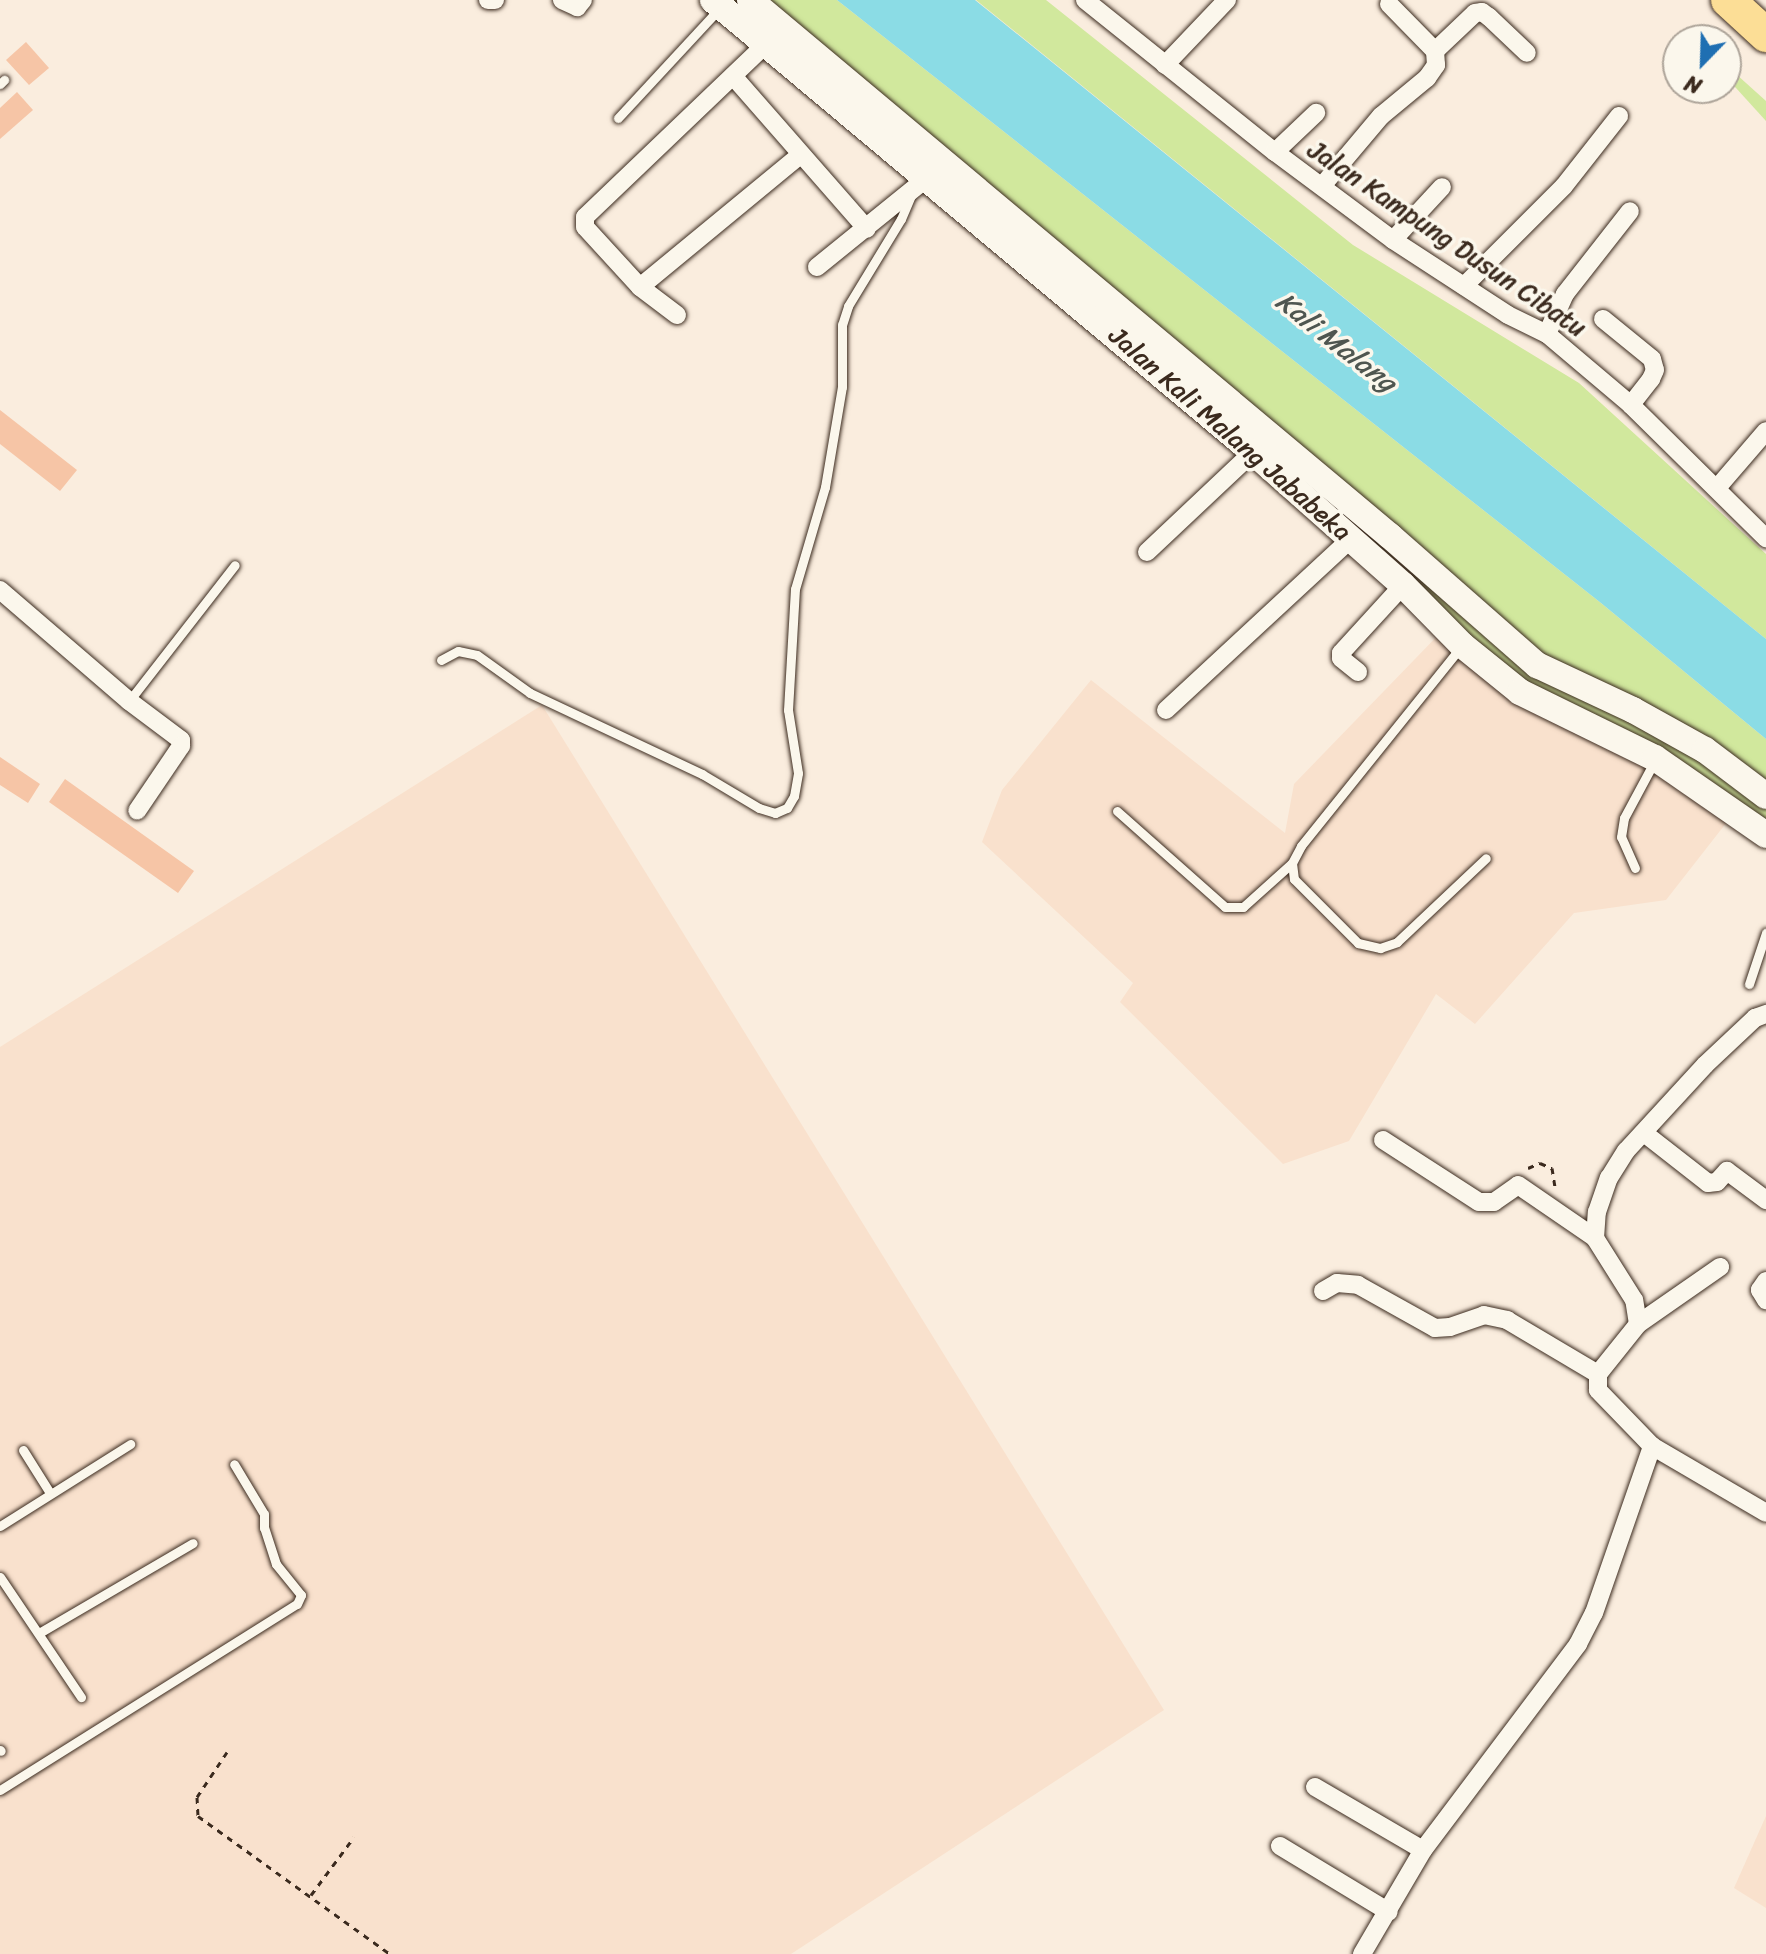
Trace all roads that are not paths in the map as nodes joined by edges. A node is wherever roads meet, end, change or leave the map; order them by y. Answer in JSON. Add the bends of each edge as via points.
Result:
{"nodes":[{"id":1,"x":488,"y":0,"type":"edge"},
{"id":2,"x":495,"y":0,"type":"edge"},
{"id":3,"x":562,"y":0,"type":"edge"},
{"id":4,"x":583,"y":0,"type":"edge"},
{"id":5,"x":750,"y":0,"type":"edge"},
{"id":6,"x":1085,"y":0,"type":"edge"},
{"id":7,"x":1227,"y":0,"type":"edge"},
{"id":8,"x":1728,"y":0,"type":"edge"},
{"id":9,"x":1758,"y":0,"type":"edge"},
{"id":10,"x":717,"y":3,"type":"edge"},
{"id":11,"x":1389,"y":4,"type":"dead end"},
{"id":12,"x":1766,"y":8,"type":"edge"},
{"id":13,"x":1766,"y":35,"type":"edge"},
{"id":14,"x":766,"y":44,"type":"junction"},
{"id":15,"x":1435,"y":51,"type":"junction"},
{"id":16,"x":1527,"y":53,"type":"dead end"},
{"id":17,"x":1165,"y":65,"type":"junction"},
{"id":18,"x":733,"y":76,"type":"junction"},
{"id":19,"x":1316,"y":113,"type":"dead end"},
{"id":20,"x":1619,"y":116,"type":"dead end"},
{"id":21,"x":618,"y":118,"type":"dead end"},
{"id":22,"x":1275,"y":152,"type":"junction"},
{"id":23,"x":800,"y":155,"type":"junction"},
{"id":24,"x":919,"y":185,"type":"junction"},
{"id":25,"x":1322,"y":186,"type":"junction"},
{"id":26,"x":1442,"y":187,"type":"dead end"},
{"id":27,"x":1630,"y":211,"type":"dead end"},
{"id":28,"x":867,"y":229,"type":"junction"},
{"id":29,"x":1393,"y":240,"type":"junction"},
{"id":30,"x":817,"y":267,"type":"dead end"},
{"id":31,"x":1464,"y":286,"type":"junction"},
{"id":32,"x":640,"y":287,"type":"junction"},
{"id":33,"x":677,"y":315,"type":"dead end"},
{"id":34,"x":1603,"y":319,"type":"dead end"},
{"id":35,"x":1547,"y":334,"type":"junction"},
{"id":36,"x":1631,"y":405,"type":"junction"},
{"id":37,"x":1766,"y":431,"type":"edge"},
{"id":38,"x":1253,"y":452,"type":"junction"},
{"id":39,"x":1717,"y":488,"type":"junction"},
{"id":40,"x":1352,"y":538,"type":"junction"},
{"id":41,"x":1766,"y":538,"type":"edge"},
{"id":42,"x":1147,"y":552,"type":"dead end"},
{"id":43,"x":235,"y":565,"type":"dead end"},
{"id":44,"x":1403,"y":585,"type":"junction"},
{"id":45,"x":1,"y":595,"type":"edge"},
{"id":46,"x":1484,"y":621,"type":"junction"},
{"id":47,"x":1462,"y":645,"type":"junction"},
{"id":48,"x":441,"y":660,"type":"dead end"},
{"id":49,"x":1358,"y":672,"type":"dead end"},
{"id":50,"x":129,"y":701,"type":"junction"},
{"id":51,"x":1166,"y":710,"type":"dead end"},
{"id":52,"x":1655,"y":758,"type":"junction"},
{"id":53,"x":1766,"y":796,"type":"edge"},
{"id":54,"x":137,"y":811,"type":"dead end"},
{"id":55,"x":1117,"y":811,"type":"dead end"},
{"id":56,"x":1766,"y":835,"type":"edge"},
{"id":57,"x":1486,"y":858,"type":"dead end"},
{"id":58,"x":1292,"y":863,"type":"junction"},
{"id":59,"x":1635,"y":868,"type":"dead end"},
{"id":60,"x":1766,"y":933,"type":"edge"},
{"id":61,"x":1749,"y":984,"type":"dead end"},
{"id":62,"x":1766,"y":1014,"type":"edge"},
{"id":63,"x":1644,"y":1133,"type":"junction"},
{"id":64,"x":1383,"y":1140,"type":"dead end"},
{"id":65,"x":1766,"y":1200,"type":"edge"},
{"id":66,"x":1595,"y":1238,"type":"junction"},
{"id":67,"x":1720,"y":1267,"type":"dead end"},
{"id":68,"x":1766,"y":1281,"type":"edge"},
{"id":69,"x":1323,"y":1291,"type":"dead end"},
{"id":70,"x":1766,"y":1300,"type":"edge"},
{"id":71,"x":1638,"y":1324,"type":"junction"},
{"id":72,"x":1598,"y":1374,"type":"junction"},
{"id":73,"x":130,"y":1444,"type":"dead end"},
{"id":74,"x":1652,"y":1446,"type":"junction"},
{"id":75,"x":23,"y":1450,"type":"dead end"},
{"id":76,"x":234,"y":1464,"type":"dead end"},
{"id":77,"x":50,"y":1493,"type":"junction"},
{"id":78,"x":1766,"y":1513,"type":"edge"},
{"id":79,"x":0,"y":1526,"type":"edge"},
{"id":80,"x":193,"y":1543,"type":"dead end"},
{"id":81,"x":0,"y":1577,"type":"edge"},
{"id":82,"x":39,"y":1633,"type":"junction"},
{"id":83,"x":81,"y":1697,"type":"dead end"},
{"id":84,"x":1315,"y":1787,"type":"dead end"},
{"id":85,"x":0,"y":1790,"type":"edge"},
{"id":86,"x":1280,"y":1846,"type":"dead end"},
{"id":87,"x":1423,"y":1850,"type":"junction"},
{"id":88,"x":1389,"y":1912,"type":"junction"},
{"id":89,"x":1362,"y":1954,"type":"edge"}],
"edges":[{"from":1,"to":2,"type":"street"},
{"from":3,"to":4,"type":"street","via":[[577,7]]},
{"from":5,"to":46,"type":"main road","name":"Jalan Kali Malang Jababeka","via":[[1378,526]]},
{"from":6,"to":17,"type":"street","name":"Jalan Kampung Dusun Cibatu"},
{"from":7,"to":17,"type":"street"},
{"from":8,"to":13,"type":"highway"},
{"from":9,"to":12,"type":"highway"},
{"from":10,"to":14,"type":"main road","name":"Jalan Kali Malang Jababeka"},
{"from":10,"to":21,"type":"lane"},
{"from":11,"to":15,"type":"street"},
{"from":14,"to":18,"type":"street"},
{"from":14,"to":24,"type":"main road","name":"Jalan Kali Malang Jababeka"},
{"from":15,"to":16,"type":"street","via":[[1482,12]]},
{"from":15,"to":25,"type":"street","via":[[1436,65],[1427,78],[1381,116]]},
{"from":17,"to":22,"type":"street","name":"Jalan Kampung Dusun Cibatu"},
{"from":18,"to":23,"type":"street"},
{"from":18,"to":32,"type":"street","via":[[585,217],[585,227]]},
{"from":19,"to":22,"type":"street"},
{"from":20,"to":31,"type":"street","via":[[1564,186]]},
{"from":22,"to":25,"type":"street","name":"Jalan Kampung Dusun Cibatu"},
{"from":23,"to":28,"type":"street"},
{"from":23,"to":32,"type":"street"},
{"from":24,"to":28,"type":"street"},
{"from":24,"to":38,"type":"main road","name":"Jalan Kali Malang Jababeka"},
{"from":24,"to":48,"type":"lane","via":[[842,325],[842,387],[825,487],[795,589],[788,710],[798,773],[787,808],[775,813],[759,808],[702,774],[530,693],[477,655],[458,651]]},
{"from":25,"to":29,"type":"street","name":"Jalan Kampung Dusun Cibatu"},
{"from":26,"to":29,"type":"street"},
{"from":27,"to":35,"type":"street","via":[[1565,294]]},
{"from":28,"to":30,"type":"street"},
{"from":29,"to":31,"type":"street","name":"Jalan Kampung Dusun Cibatu"},
{"from":31,"to":35,"type":"street","name":"Jalan Kampung Dusun Cibatu"},
{"from":32,"to":33,"type":"street"},
{"from":34,"to":36,"type":"street","via":[[1652,359],[1651,379]]},
{"from":35,"to":36,"type":"street","name":"Jalan Kampung Dusun Cibatu"},
{"from":36,"to":39,"type":"street","name":"Jalan Kampung Dusun Cibatu"},
{"from":37,"to":39,"type":"street"},
{"from":38,"to":40,"type":"main road","name":"Jalan Kali Malang Jababeka"},
{"from":38,"to":42,"type":"street"},
{"from":39,"to":41,"type":"street","name":"Jalan Kampung Dusun Cibatu"},
{"from":40,"to":44,"type":"main road","name":"Jalan Kali Malang Jababeka"},
{"from":40,"to":51,"type":"street"},
{"from":43,"to":50,"type":"lane"},
{"from":44,"to":47,"type":"main road","name":"Jalan Kali Malang Jababeka"},
{"from":44,"to":49,"type":"street","via":[[1341,653]]},
{"from":45,"to":50,"type":"street"},
{"from":46,"to":47,"type":"main road"},
{"from":46,"to":53,"type":"main road","name":"Jalan Kali Malang Jababeka","via":[[1537,665],[1705,750]]},
{"from":47,"to":52,"type":"main road","name":"Jalan Kali Malang Jababeka","via":[[1520,692]]},
{"from":47,"to":58,"type":"lane"},
{"from":50,"to":54,"type":"street","via":[[181,740]]},
{"from":52,"to":56,"type":"main road","name":"Jalan Kali Malang Jababeka"},
{"from":52,"to":59,"type":"lane","via":[[1624,818],[1621,837]]},
{"from":55,"to":58,"type":"lane","via":[[1225,907],[1243,907]]},
{"from":57,"to":58,"type":"lane","via":[[1397,942],[1380,948],[1358,943],[1294,879]]},
{"from":60,"to":61,"type":"lane"},
{"from":62,"to":63,"type":"street","via":[[1705,1065]]},
{"from":63,"to":65,"type":"street","via":[[1708,1183],[1727,1171]]},
{"from":63,"to":66,"type":"street","via":[[1609,1178]]},
{"from":64,"to":66,"type":"street","via":[[1479,1202],[1494,1202],[1518,1185]]},
{"from":66,"to":71,"type":"street","via":[[1634,1300]]},
{"from":67,"to":71,"type":"street"},
{"from":68,"to":70,"type":"street","via":[[1760,1290]]},
{"from":69,"to":72,"type":"street","via":[[1337,1283],[1358,1285],[1435,1328],[1484,1315],[1507,1320]]},
{"from":71,"to":72,"type":"street"},
{"from":72,"to":74,"type":"street","via":[[1601,1396]]},
{"from":73,"to":77,"type":"lane"},
{"from":74,"to":78,"type":"street"},
{"from":74,"to":87,"type":"street","via":[[1594,1613],[1578,1644]]},
{"from":75,"to":77,"type":"lane"},
{"from":76,"to":85,"type":"lane","via":[[264,1514],[276,1564],[301,1595],[297,1604]]},
{"from":77,"to":79,"type":"lane"},
{"from":80,"to":82,"type":"lane"},
{"from":81,"to":82,"type":"lane"},
{"from":82,"to":83,"type":"lane"},
{"from":84,"to":87,"type":"street"},
{"from":86,"to":88,"type":"street"},
{"from":87,"to":88,"type":"street"},
{"from":88,"to":89,"type":"street"}]}
